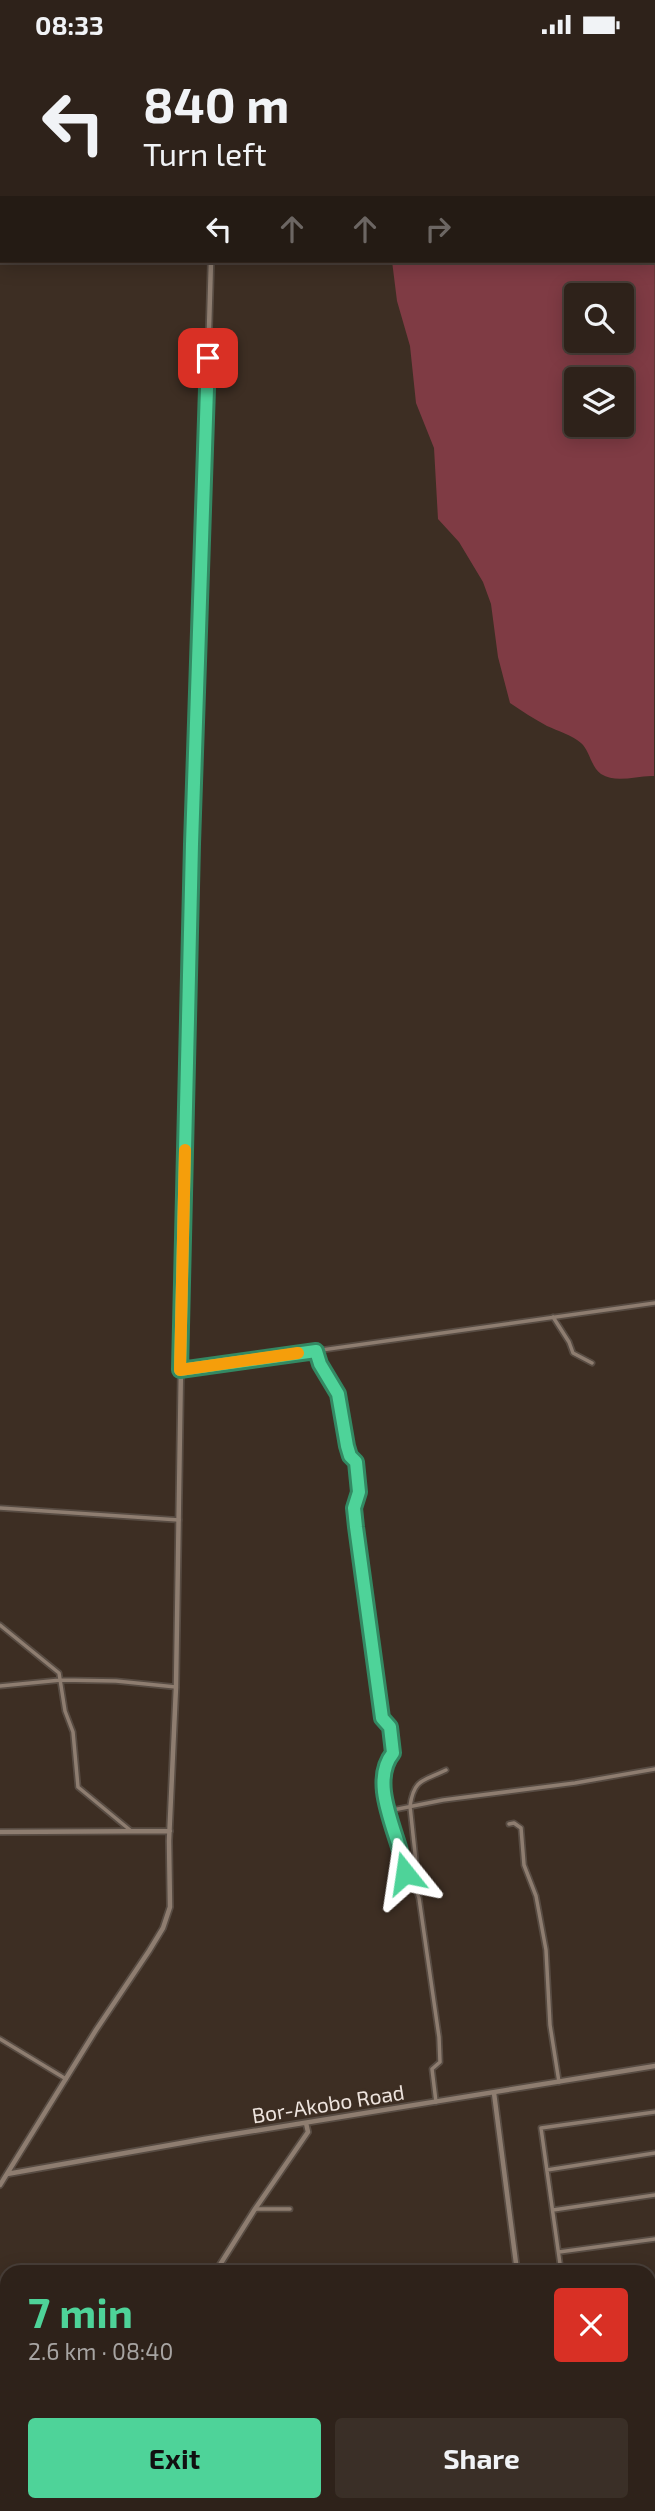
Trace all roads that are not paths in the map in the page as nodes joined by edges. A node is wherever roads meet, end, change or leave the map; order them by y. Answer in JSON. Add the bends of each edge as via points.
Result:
{"nodes":[{"id":1,"x":211,"y":263,"type":"edge"},
{"id":2,"x":655,"y":1303,"type":"edge"},
{"id":3,"x":554,"y":1317,"type":"junction"},
{"id":4,"x":316,"y":1351,"type":"junction"},
{"id":5,"x":592,"y":1363,"type":"dead end"},
{"id":6,"x":180,"y":1370,"type":"junction"},
{"id":7,"x":0,"y":1508,"type":"edge"},
{"id":8,"x":179,"y":1520,"type":"junction"},
{"id":9,"x":0,"y":1625,"type":"edge"},
{"id":10,"x":61,"y":1680,"type":"junction"},
{"id":11,"x":0,"y":1686,"type":"edge"},
{"id":12,"x":176,"y":1687,"type":"junction"},
{"id":13,"x":655,"y":1769,"type":"edge"},
{"id":14,"x":446,"y":1770,"type":"dead end"},
{"id":15,"x":410,"y":1806,"type":"junction"},
{"id":16,"x":388,"y":1811,"type":"junction"},
{"id":17,"x":509,"y":1824,"type":"dead end"},
{"id":18,"x":170,"y":1831,"type":"junction"},
{"id":19,"x":0,"y":1832,"type":"edge"},
{"id":20,"x":132,"y":1832,"type":"junction"},
{"id":21,"x":419,"y":1898,"type":"junction"},
{"id":22,"x":0,"y":2039,"type":"edge"},
{"id":23,"x":655,"y":2066,"type":"edge"},
{"id":24,"x":65,"y":2079,"type":"junction"},
{"id":25,"x":559,"y":2082,"type":"junction"},
{"id":26,"x":494,"y":2093,"type":"junction"},
{"id":27,"x":436,"y":2102,"type":"junction"},
{"id":28,"x":655,"y":2112,"type":"edge"},
{"id":29,"x":306,"y":2123,"type":"junction"},
{"id":30,"x":655,"y":2153,"type":"edge"},
{"id":31,"x":547,"y":2170,"type":"junction"},
{"id":32,"x":6,"y":2175,"type":"junction"},
{"id":33,"x":0,"y":2185,"type":"edge"},
{"id":34,"x":655,"y":2195,"type":"edge"},
{"id":35,"x":255,"y":2209,"type":"junction"},
{"id":36,"x":290,"y":2209,"type":"dead end"},
{"id":37,"x":553,"y":2210,"type":"junction"},
{"id":38,"x":655,"y":2239,"type":"edge"},
{"id":39,"x":559,"y":2252,"type":"junction"},
{"id":40,"x":220,"y":2265,"type":"edge"},
{"id":41,"x":516,"y":2265,"type":"edge"},
{"id":42,"x":560,"y":2265,"type":"edge"}],
"edges":[{"from":1,"to":6,"type":"street"},
{"from":2,"to":3,"type":"street"},
{"from":3,"to":4,"type":"street"},
{"from":3,"to":5,"type":"street","via":[[573,1353]]},
{"from":4,"to":6,"type":"street"},
{"from":4,"to":16,"type":"street","via":[[338,1394],[347,1446],[356,1462],[359,1492],[355,1518],[382,1718],[390,1727],[393,1753],[387,1760],[383,1796]]},
{"from":6,"to":8,"type":"street"},
{"from":7,"to":8,"type":"street"},
{"from":8,"to":12,"type":"street"},
{"from":9,"to":10,"type":"street"},
{"from":10,"to":11,"type":"street"},
{"from":10,"to":12,"type":"street"},
{"from":10,"to":20,"type":"street","via":[[73,1732],[78,1787]]},
{"from":12,"to":18,"type":"street"},
{"from":13,"to":15,"type":"street"},
{"from":14,"to":15,"type":"street","via":[[418,1782]]},
{"from":15,"to":16,"type":"street"},
{"from":15,"to":21,"type":"street"},
{"from":16,"to":21,"type":"street","via":[[405,1873],[412,1878]]},
{"from":17,"to":25,"type":"street","via":[[521,1828],[524,1864],[536,1896]]},
{"from":18,"to":20,"type":"street"},
{"from":18,"to":24,"type":"street","via":[[171,1896],[163,1928]]},
{"from":19,"to":20,"type":"street"},
{"from":21,"to":27,"type":"street","via":[[439,2037],[440,2061],[432,2069]]},
{"from":22,"to":24,"type":"street"},
{"from":23,"to":25,"type":"street","name":"Bor-Akobo Road"},
{"from":24,"to":32,"type":"street"},
{"from":25,"to":26,"type":"street","name":"Bor-Akobo Road"},
{"from":26,"to":27,"type":"street","name":"Bor-Akobo Road"},
{"from":26,"to":41,"type":"street"},
{"from":27,"to":29,"type":"street","name":"Bor-Akobo Road"},
{"from":28,"to":31,"type":"street","via":[[541,2127]]},
{"from":29,"to":32,"type":"street","name":"Bor-Akobo Road"},
{"from":29,"to":35,"type":"street","via":[[308,2132]]},
{"from":30,"to":31,"type":"street"},
{"from":31,"to":37,"type":"street"},
{"from":32,"to":33,"type":"street"},
{"from":34,"to":37,"type":"street"},
{"from":35,"to":36,"type":"street"},
{"from":35,"to":40,"type":"street"},
{"from":37,"to":39,"type":"street"},
{"from":38,"to":39,"type":"street"},
{"from":39,"to":42,"type":"street"}]}
